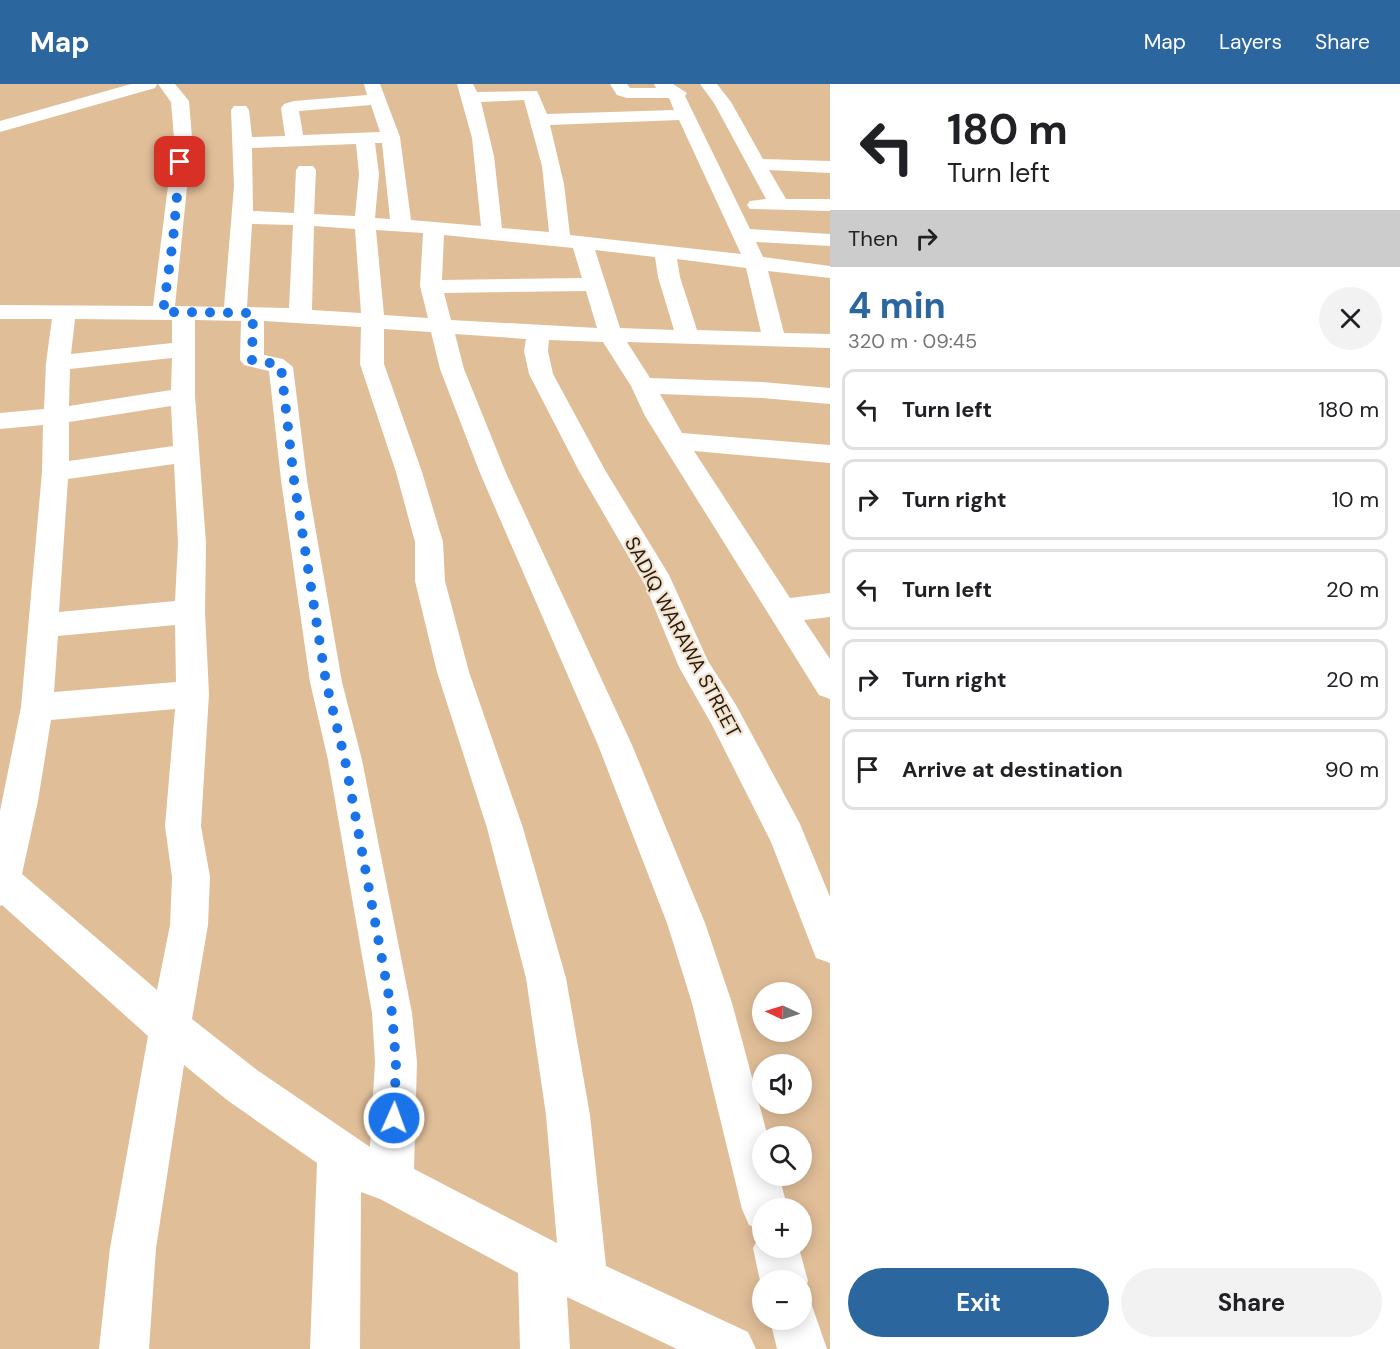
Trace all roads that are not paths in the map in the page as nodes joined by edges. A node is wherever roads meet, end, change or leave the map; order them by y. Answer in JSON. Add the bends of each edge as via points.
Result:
{"nodes":[{"id":1,"x":149,"y":84,"type":"edge"},
{"id":2,"x":166,"y":84,"type":"edge"},
{"id":3,"x":618,"y":84,"type":"edge"},
{"id":4,"x":708,"y":84,"type":"edge"},
{"id":5,"x":668,"y":88,"type":"edge"},
{"id":6,"x":468,"y":90,"type":"edge"},
{"id":7,"x":375,"y":92,"type":"edge"},
{"id":8,"x":722,"y":102,"type":"junction"},
{"id":9,"x":240,"y":110,"type":"dead end"},
{"id":10,"x":684,"y":116,"type":"junction"},
{"id":11,"x":541,"y":120,"type":"junction"},
{"id":12,"x":0,"y":127,"type":"edge"},
{"id":13,"x":366,"y":138,"type":"junction"},
{"id":14,"x":391,"y":138,"type":"junction"},
{"id":15,"x":295,"y":141,"type":"junction"},
{"id":16,"x":244,"y":144,"type":"junction"},
{"id":17,"x":757,"y":164,"type":"junction"},
{"id":18,"x":821,"y":167,"type":"edge"},
{"id":19,"x":306,"y":170,"type":"dead end"},
{"id":20,"x":830,"y":197,"type":"edge"},
{"id":21,"x":728,"y":204,"type":"junction"},
{"id":22,"x":779,"y":205,"type":"junction"},
{"id":23,"x":830,"y":205,"type":"edge"},
{"id":24,"x":242,"y":217,"type":"junction"},
{"id":25,"x":304,"y":219,"type":"junction"},
{"id":26,"x":365,"y":221,"type":"junction"},
{"id":27,"x":401,"y":224,"type":"junction"},
{"id":28,"x":434,"y":227,"type":"junction"},
{"id":29,"x":492,"y":232,"type":"junction"},
{"id":30,"x":743,"y":235,"type":"junction"},
{"id":31,"x":560,"y":239,"type":"junction"},
{"id":32,"x":830,"y":240,"type":"edge"},
{"id":33,"x":582,"y":241,"type":"junction"},
{"id":34,"x":665,"y":252,"type":"junction"},
{"id":35,"x":755,"y":262,"type":"junction"},
{"id":36,"x":830,"y":272,"type":"edge"},
{"id":37,"x":595,"y":284,"type":"junction"},
{"id":38,"x":431,"y":286,"type":"junction"},
{"id":39,"x":65,"y":311,"type":"junction"},
{"id":40,"x":0,"y":312,"type":"edge"},
{"id":41,"x":174,"y":312,"type":"junction"},
{"id":42,"x":244,"y":313,"type":"junction"},
{"id":43,"x":300,"y":315,"type":"junction"},
{"id":44,"x":373,"y":321,"type":"junction"},
{"id":45,"x":441,"y":327,"type":"junction"},
{"id":46,"x":538,"y":333,"type":"junction"},
{"id":47,"x":610,"y":334,"type":"junction"},
{"id":48,"x":688,"y":337,"type":"junction"},
{"id":49,"x":774,"y":339,"type":"junction"},
{"id":50,"x":830,"y":341,"type":"edge"},
{"id":51,"x":185,"y":349,"type":"junction"},
{"id":52,"x":58,"y":363,"type":"junction"},
{"id":53,"x":643,"y":386,"type":"junction"},
{"id":54,"x":183,"y":396,"type":"junction"},
{"id":55,"x":830,"y":396,"type":"edge"},
{"id":56,"x":56,"y":416,"type":"junction"},
{"id":57,"x":0,"y":421,"type":"edge"},
{"id":58,"x":674,"y":441,"type":"junction"},
{"id":59,"x":186,"y":453,"type":"junction"},
{"id":60,"x":830,"y":454,"type":"edge"},
{"id":61,"x":55,"y":472,"type":"junction"},
{"id":62,"x":830,"y":605,"type":"edge"},
{"id":63,"x":783,"y":611,"type":"junction"},
{"id":64,"x":190,"y":612,"type":"junction"},
{"id":65,"x":44,"y":625,"type":"junction"},
{"id":66,"x":830,"y":686,"type":"edge"},
{"id":67,"x":193,"y":694,"type":"junction"},
{"id":68,"x":37,"y":707,"type":"junction"},
{"id":69,"x":1,"y":883,"type":"edge"},
{"id":70,"x":830,"y":944,"type":"edge"},
{"id":71,"x":170,"y":1027,"type":"junction"},
{"id":72,"x":339,"y":1152,"type":"junction"},
{"id":73,"x":391,"y":1182,"type":"junction"},
{"id":74,"x":762,"y":1198,"type":"edge"},
{"id":75,"x":541,"y":1260,"type":"junction"},
{"id":76,"x":584,"y":1280,"type":"junction"},
{"id":77,"x":797,"y":1330,"type":"edge"},
{"id":78,"x":124,"y":1349,"type":"edge"},
{"id":79,"x":335,"y":1349,"type":"edge"},
{"id":80,"x":545,"y":1349,"type":"edge"},
{"id":81,"x":731,"y":1349,"type":"edge"},
{"id":82,"x":802,"y":1349,"type":"edge"}],
"edges":[{"from":1,"to":12,"type":"street"},
{"from":2,"to":41,"type":"street","via":[[180,101],[183,138],[173,240]]},
{"from":3,"to":5,"type":"street","via":[[622,91],[634,94]]},
{"from":4,"to":8,"type":"street"},
{"from":5,"to":8,"type":"street"},
{"from":5,"to":10,"type":"street"},
{"from":6,"to":11,"type":"street","via":[[531,94]]},
{"from":6,"to":29,"type":"street","via":[[484,155]]},
{"from":7,"to":14,"type":"street"},
{"from":7,"to":15,"type":"street","via":[[290,108]]},
{"from":8,"to":17,"type":"street"},
{"from":9,"to":16,"type":"street"},
{"from":10,"to":11,"type":"street"},
{"from":10,"to":21,"type":"street"},
{"from":11,"to":31,"type":"street","via":[[557,193]]},
{"from":13,"to":14,"type":"street"},
{"from":13,"to":15,"type":"street"},
{"from":13,"to":26,"type":"street","via":[[369,174]]},
{"from":14,"to":27,"type":"street"},
{"from":15,"to":16,"type":"street"},
{"from":16,"to":24,"type":"street"},
{"from":17,"to":18,"type":"street"},
{"from":17,"to":22,"type":"street"},
{"from":18,"to":20,"type":"street"},
{"from":19,"to":25,"type":"street"},
{"from":21,"to":22,"type":"street"},
{"from":21,"to":30,"type":"street"},
{"from":22,"to":23,"type":"street"},
{"from":24,"to":25,"type":"street"},
{"from":24,"to":42,"type":"street"},
{"from":25,"to":26,"type":"street"},
{"from":25,"to":43,"type":"street"},
{"from":26,"to":27,"type":"street"},
{"from":26,"to":44,"type":"street"},
{"from":27,"to":28,"type":"street"},
{"from":28,"to":29,"type":"street"},
{"from":28,"to":38,"type":"street"},
{"from":29,"to":31,"type":"street"},
{"from":30,"to":32,"type":"street"},
{"from":30,"to":35,"type":"street"},
{"from":31,"to":33,"type":"street"},
{"from":33,"to":34,"type":"street"},
{"from":33,"to":37,"type":"street"},
{"from":34,"to":35,"type":"street"},
{"from":34,"to":48,"type":"street"},
{"from":35,"to":36,"type":"street"},
{"from":35,"to":49,"type":"street"},
{"from":37,"to":38,"type":"street"},
{"from":37,"to":47,"type":"street"},
{"from":38,"to":45,"type":"street"},
{"from":39,"to":40,"type":"street"},
{"from":39,"to":41,"type":"street"},
{"from":39,"to":52,"type":"street"},
{"from":41,"to":42,"type":"street"},
{"from":41,"to":51,"type":"street"},
{"from":42,"to":43,"type":"street"},
{"from":42,"to":73,"type":"street","via":[[252,360],[281,367],[294,480],[326,682],[345,760],[392,1013],[396,1062]]},
{"from":43,"to":44,"type":"street"},
{"from":44,"to":45,"type":"street"},
{"from":44,"to":76,"type":"street","via":[[372,364],[429,542],[430,581],[453,672],[505,828],[546,978],[568,1115]]},
{"from":45,"to":46,"type":"street"},
{"from":45,"to":74,"type":"street","via":[[452,369],[493,473],[615,745],[686,923],[712,1003]]},
{"from":46,"to":47,"type":"street"},
{"from":46,"to":70,"type":"street","name":"SADIQ WARAWA STREET","via":[[536,351],[542,374],[592,471],[658,584],[695,668],[787,836]]},
{"from":47,"to":48,"type":"street"},
{"from":47,"to":53,"type":"street"},
{"from":48,"to":49,"type":"street"},
{"from":49,"to":50,"type":"street"},
{"from":51,"to":52,"type":"street"},
{"from":51,"to":54,"type":"street"},
{"from":52,"to":56,"type":"street"},
{"from":53,"to":55,"type":"street"},
{"from":53,"to":58,"type":"street"},
{"from":54,"to":56,"type":"street"},
{"from":54,"to":59,"type":"street"},
{"from":56,"to":57,"type":"street"},
{"from":56,"to":61,"type":"street"},
{"from":58,"to":60,"type":"street"},
{"from":58,"to":63,"type":"street"},
{"from":59,"to":61,"type":"street"},
{"from":59,"to":64,"type":"street","via":[[192,543]]},
{"from":61,"to":65,"type":"street"},
{"from":62,"to":63,"type":"street"},
{"from":63,"to":66,"type":"street"},
{"from":64,"to":65,"type":"street"},
{"from":64,"to":67,"type":"street"},
{"from":65,"to":68,"type":"street"},
{"from":67,"to":68,"type":"street"},
{"from":67,"to":71,"type":"street","via":[[183,826],[191,877],[189,925]]},
{"from":68,"to":69,"type":"street"},
{"from":69,"to":71,"type":"street"},
{"from":71,"to":72,"type":"street","via":[[242,1085]]},
{"from":71,"to":78,"type":"street","via":[[133,1248]]},
{"from":72,"to":73,"type":"street","via":[[369,1173]]},
{"from":72,"to":79,"type":"street"},
{"from":73,"to":75,"type":"street"},
{"from":75,"to":76,"type":"street"},
{"from":75,"to":80,"type":"street"},
{"from":76,"to":81,"type":"street"},
{"from":77,"to":82,"type":"street"}]}
